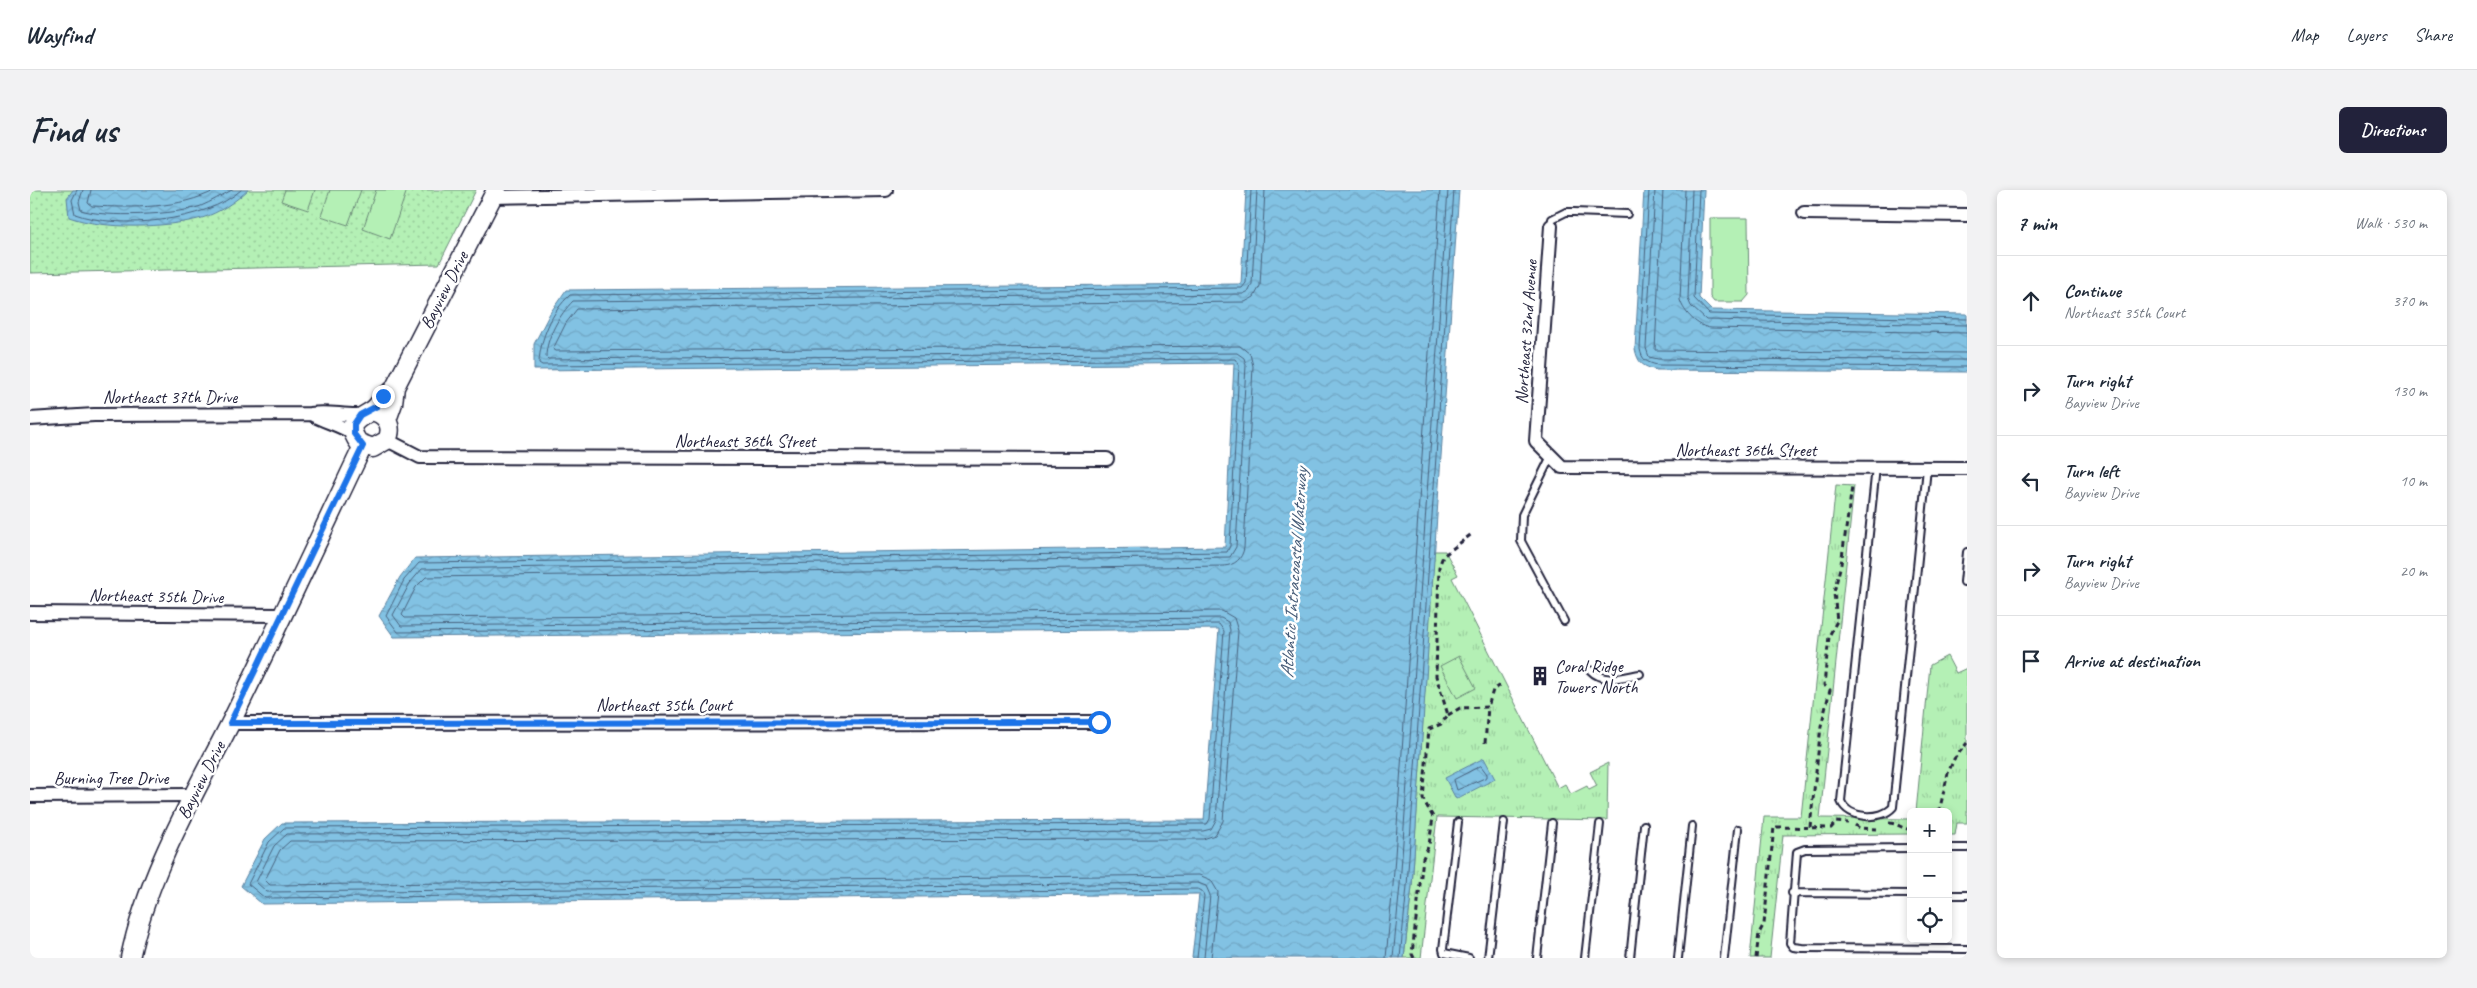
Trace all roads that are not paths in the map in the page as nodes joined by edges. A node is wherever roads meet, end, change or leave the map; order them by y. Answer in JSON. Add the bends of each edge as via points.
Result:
{"nodes":[{"id":1,"x":886,"y":190,"type":"edge"},
{"id":2,"x":494,"y":194,"type":"edge"},
{"id":3,"x":1804,"y":213,"type":"dead end"},
{"id":4,"x":1627,"y":214,"type":"dead end"},
{"id":5,"x":1967,"y":215,"type":"edge"},
{"id":6,"x":1551,"y":226,"type":"joint"},
{"id":7,"x":393,"y":391,"type":"junction"},
{"id":8,"x":366,"y":413,"type":"junction"},
{"id":9,"x":311,"y":414,"type":"junction"},
{"id":10,"x":30,"y":419,"type":"edge"},
{"id":11,"x":387,"y":420,"type":"junction"},
{"id":12,"x":358,"y":440,"type":"junction"},
{"id":13,"x":386,"y":440,"type":"junction"},
{"id":14,"x":1536,"y":441,"type":"joint"},
{"id":15,"x":1551,"y":456,"type":"junction"},
{"id":16,"x":1106,"y":459,"type":"dead end"},
{"id":17,"x":1876,"y":467,"type":"junction"},
{"id":18,"x":1927,"y":468,"type":"junction"},
{"id":19,"x":1967,"y":468,"type":"edge"},
{"id":20,"x":1967,"y":552,"type":"edge"},
{"id":21,"x":1964,"y":582,"type":"dead end"},
{"id":22,"x":30,"y":613,"type":"edge"},
{"id":23,"x":282,"y":615,"type":"junction"},
{"id":24,"x":1564,"y":621,"type":"dead end"},
{"id":25,"x":1590,"y":670,"type":"dead end"},
{"id":26,"x":1640,"y":674,"type":"dead end"},
{"id":27,"x":1099,"y":722,"type":"dead end"},
{"id":28,"x":230,"y":723,"type":"junction"},
{"id":29,"x":192,"y":795,"type":"junction"},
{"id":30,"x":30,"y":796,"type":"edge"},
{"id":31,"x":1458,"y":822,"type":"dead end"},
{"id":32,"x":1504,"y":822,"type":"dead end"},
{"id":33,"x":1552,"y":823,"type":"dead end"},
{"id":34,"x":1600,"y":824,"type":"dead end"},
{"id":35,"x":1644,"y":825,"type":"dead end"},
{"id":36,"x":1692,"y":826,"type":"dead end"},
{"id":37,"x":1738,"y":829,"type":"dead end"},
{"id":38,"x":1907,"y":848,"type":"edge"},
{"id":39,"x":1952,"y":848,"type":"edge"},
{"id":40,"x":1967,"y":848,"type":"edge"},
{"id":41,"x":1792,"y":893,"type":"junction"},
{"id":42,"x":1907,"y":894,"type":"edge"},
{"id":43,"x":1952,"y":895,"type":"edge"},
{"id":44,"x":1967,"y":895,"type":"edge"},
{"id":45,"x":1967,"y":949,"type":"edge"},
{"id":46,"x":130,"y":958,"type":"edge"},
{"id":47,"x":1470,"y":958,"type":"edge"},
{"id":48,"x":1488,"y":958,"type":"edge"},
{"id":49,"x":1537,"y":958,"type":"edge"},
{"id":50,"x":1585,"y":958,"type":"edge"},
{"id":51,"x":1630,"y":958,"type":"edge"},
{"id":52,"x":1678,"y":958,"type":"edge"},
{"id":53,"x":1724,"y":958,"type":"edge"}],
"edges":[{"from":1,"to":2,"type":"street"},
{"from":2,"to":7,"type":"street","name":"Bayview Drive"},
{"from":3,"to":5,"type":"street"},
{"from":4,"to":6,"type":"lane","via":[[1566,212],[1552,219]]},
{"from":6,"to":14,"type":"street","name":"Northeast 32nd Avenue"},
{"from":7,"to":8,"type":"street","name":"Bayview Drive"},
{"from":7,"to":11,"type":"street","name":"Bayview Drive"},
{"from":8,"to":9,"type":"street","name":"Northeast 37th Drive","via":[[346,416],[325,412]]},
{"from":8,"to":11,"type":"street","via":[[382,415]]},
{"from":8,"to":12,"type":"street","name":"Bayview Drive","via":[[354,424]]},
{"from":9,"to":10,"type":"street","name":"Northeast 37th Drive","via":[[94,415]]},
{"from":9,"to":12,"type":"street","name":"Northeast 37th Drive","via":[[343,427]]},
{"from":11,"to":13,"type":"street","name":"Bayview Drive","via":[[390,430]]},
{"from":12,"to":13,"type":"street","via":[[378,447]]},
{"from":12,"to":23,"type":"street","name":"Bayview Drive"},
{"from":13,"to":16,"type":"street","name":"Northeast 36th Street","via":[[420,457]]},
{"from":14,"to":15,"type":"street","name":"Northeast 36th Street"},
{"from":15,"to":17,"type":"street","name":"Northeast 36th Street","via":[[1562,467]]},
{"from":15,"to":24,"type":"lane","via":[[1522,515],[1521,541]]},
{"from":17,"to":18,"type":"street","name":"Northeast 36th Street"},
{"from":17,"to":18,"type":"lane","via":[[1841,801],[1852,814],[1876,816],[1888,814],[1894,808]]},
{"from":18,"to":19,"type":"street","name":"Northeast 36th Street"},
{"from":20,"to":21,"type":"lane"},
{"from":22,"to":23,"type":"street","name":"Northeast 35th Drive"},
{"from":23,"to":28,"type":"street","name":"Bayview Drive"},
{"from":25,"to":26,"type":"lane","via":[[1605,679]]},
{"from":27,"to":28,"type":"street","name":"Northeast 35th Court"},
{"from":28,"to":29,"type":"street","name":"Bayview Drive"},
{"from":29,"to":30,"type":"street","name":"Burning Tree Drive"},
{"from":29,"to":46,"type":"street","name":"Bayview Drive","via":[[150,889]]},
{"from":31,"to":47,"type":"lane","via":[[1443,949],[1451,956]]},
{"from":32,"to":48,"type":"lane"},
{"from":33,"to":49,"type":"lane"},
{"from":34,"to":50,"type":"lane"},
{"from":35,"to":51,"type":"lane"},
{"from":36,"to":52,"type":"lane"},
{"from":37,"to":53,"type":"lane"},
{"from":38,"to":41,"type":"lane","via":[[1805,849],[1798,852],[1795,860]]},
{"from":39,"to":40,"type":"lane"},
{"from":41,"to":42,"type":"lane"},
{"from":41,"to":45,"type":"lane","via":[[1790,943],[1793,947]]},
{"from":43,"to":44,"type":"lane"}]}
